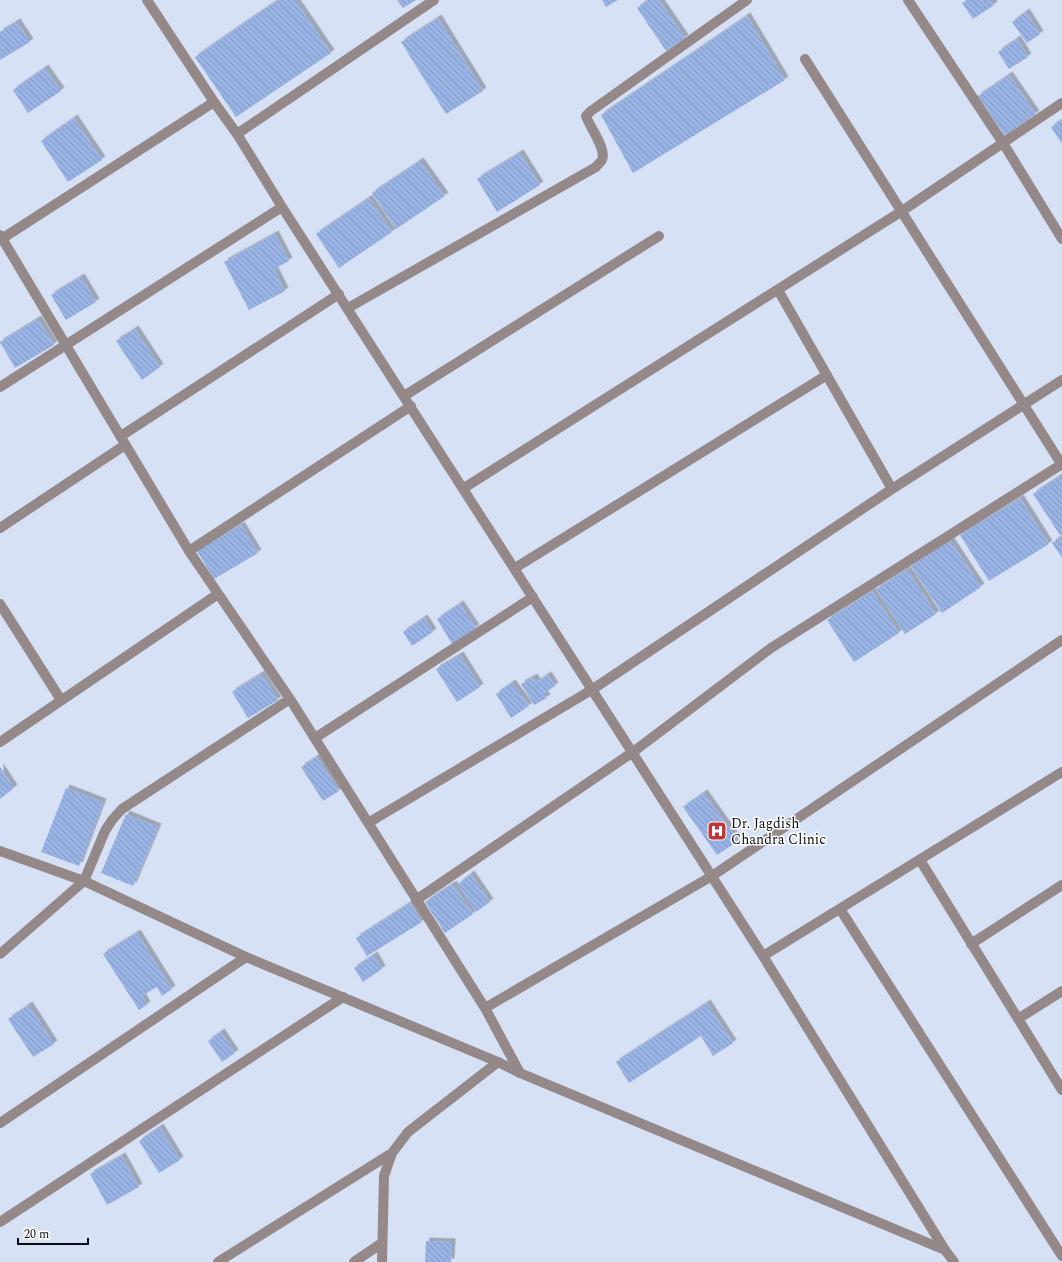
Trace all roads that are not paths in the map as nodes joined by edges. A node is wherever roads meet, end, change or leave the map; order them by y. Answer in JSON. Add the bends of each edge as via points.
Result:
{"nodes":[{"id":1,"x":147,"y":0,"type":"edge"},
{"id":2,"x":434,"y":0,"type":"edge"},
{"id":3,"x":747,"y":0,"type":"edge"},
{"id":4,"x":908,"y":0,"type":"edge"},
{"id":5,"x":805,"y":59,"type":"dead end"},
{"id":6,"x":214,"y":102,"type":"junction"},
{"id":7,"x":1062,"y":103,"type":"edge"},
{"id":8,"x":237,"y":134,"type":"junction"},
{"id":9,"x":1003,"y":143,"type":"junction"},
{"id":10,"x":282,"y":207,"type":"junction"},
{"id":11,"x":902,"y":211,"type":"junction"},
{"id":12,"x":659,"y":236,"type":"dead end"},
{"id":13,"x":1,"y":237,"type":"edge"},
{"id":14,"x":1062,"y":239,"type":"edge"},
{"id":15,"x":778,"y":290,"type":"junction"},
{"id":16,"x":339,"y":294,"type":"junction"},
{"id":17,"x":348,"y":308,"type":"junction"},
{"id":18,"x":65,"y":344,"type":"junction"},
{"id":19,"x":826,"y":375,"type":"junction"},
{"id":20,"x":1062,"y":380,"type":"edge"},
{"id":21,"x":0,"y":387,"type":"edge"},
{"id":22,"x":404,"y":396,"type":"junction"},
{"id":23,"x":1024,"y":404,"type":"junction"},
{"id":24,"x":411,"y":406,"type":"junction"},
{"id":25,"x":123,"y":441,"type":"junction"},
{"id":26,"x":1062,"y":464,"type":"edge"},
{"id":27,"x":464,"y":488,"type":"junction"},
{"id":28,"x":892,"y":489,"type":"junction"},
{"id":29,"x":0,"y":528,"type":"edge"},
{"id":30,"x":189,"y":551,"type":"junction"},
{"id":31,"x":515,"y":568,"type":"junction"},
{"id":32,"x":218,"y":594,"type":"junction"},
{"id":33,"x":534,"y":597,"type":"junction"},
{"id":34,"x":0,"y":604,"type":"edge"},
{"id":35,"x":3,"y":615,"type":"edge"},
{"id":36,"x":1062,"y":640,"type":"edge"},
{"id":37,"x":593,"y":690,"type":"junction"},
{"id":38,"x":290,"y":699,"type":"junction"},
{"id":39,"x":61,"y":700,"type":"junction"},
{"id":40,"x":315,"y":738,"type":"junction"},
{"id":41,"x":0,"y":742,"type":"edge"},
{"id":42,"x":633,"y":752,"type":"junction"},
{"id":43,"x":1062,"y":772,"type":"edge"},
{"id":44,"x":368,"y":824,"type":"junction"},
{"id":45,"x":0,"y":851,"type":"edge"},
{"id":46,"x":920,"y":860,"type":"junction"},
{"id":47,"x":712,"y":876,"type":"junction"},
{"id":48,"x":84,"y":881,"type":"junction"},
{"id":49,"x":1062,"y":885,"type":"edge"},
{"id":50,"x":416,"y":900,"type":"junction"},
{"id":51,"x":840,"y":909,"type":"junction"},
{"id":52,"x":971,"y":944,"type":"junction"},
{"id":53,"x":0,"y":954,"type":"edge"},
{"id":54,"x":246,"y":956,"type":"junction"},
{"id":55,"x":763,"y":956,"type":"junction"},
{"id":56,"x":1062,"y":991,"type":"edge"},
{"id":57,"x":343,"y":997,"type":"junction"},
{"id":58,"x":485,"y":1008,"type":"junction"},
{"id":59,"x":1018,"y":1019,"type":"junction"},
{"id":60,"x":498,"y":1062,"type":"junction"},
{"id":61,"x":520,"y":1073,"type":"junction"},
{"id":62,"x":1062,"y":1090,"type":"edge"},
{"id":63,"x":0,"y":1122,"type":"edge"},
{"id":64,"x":392,"y":1152,"type":"junction"},
{"id":65,"x":0,"y":1222,"type":"edge"},
{"id":66,"x":382,"y":1243,"type":"junction"},
{"id":67,"x":945,"y":1250,"type":"junction"},
{"id":68,"x":1062,"y":1256,"type":"edge"},
{"id":69,"x":218,"y":1262,"type":"edge"},
{"id":70,"x":354,"y":1262,"type":"edge"},
{"id":71,"x":382,"y":1262,"type":"edge"},
{"id":72,"x":954,"y":1262,"type":"edge"}],
"edges":[{"from":1,"to":6,"type":"street"},
{"from":2,"to":8,"type":"street"},
{"from":3,"to":17,"type":"street","via":[[586,116],[603,149],[602,160],[596,167]]},
{"from":4,"to":9,"type":"street"},
{"from":5,"to":11,"type":"street"},
{"from":6,"to":8,"type":"street"},
{"from":6,"to":13,"type":"street"},
{"from":7,"to":9,"type":"street"},
{"from":8,"to":10,"type":"street"},
{"from":9,"to":11,"type":"street"},
{"from":9,"to":14,"type":"street"},
{"from":10,"to":16,"type":"street"},
{"from":10,"to":18,"type":"street"},
{"from":11,"to":15,"type":"street"},
{"from":11,"to":23,"type":"street"},
{"from":12,"to":22,"type":"street"},
{"from":13,"to":18,"type":"street"},
{"from":15,"to":19,"type":"street"},
{"from":15,"to":27,"type":"street"},
{"from":16,"to":17,"type":"street"},
{"from":16,"to":25,"type":"street"},
{"from":17,"to":22,"type":"street"},
{"from":18,"to":21,"type":"street"},
{"from":18,"to":25,"type":"street"},
{"from":19,"to":28,"type":"street"},
{"from":19,"to":31,"type":"street"},
{"from":20,"to":23,"type":"street"},
{"from":22,"to":24,"type":"street"},
{"from":23,"to":26,"type":"street"},
{"from":23,"to":28,"type":"street"},
{"from":24,"to":27,"type":"street"},
{"from":24,"to":30,"type":"street"},
{"from":25,"to":29,"type":"street"},
{"from":25,"to":30,"type":"street"},
{"from":26,"to":42,"type":"street","via":[[771,648]]},
{"from":27,"to":31,"type":"street"},
{"from":28,"to":37,"type":"street"},
{"from":30,"to":32,"type":"street"},
{"from":31,"to":33,"type":"street"},
{"from":32,"to":38,"type":"street"},
{"from":32,"to":39,"type":"street"},
{"from":33,"to":37,"type":"street"},
{"from":33,"to":40,"type":"street"},
{"from":34,"to":35,"type":"street"},
{"from":35,"to":39,"type":"street"},
{"from":36,"to":47,"type":"street"},
{"from":37,"to":42,"type":"street"},
{"from":37,"to":44,"type":"street"},
{"from":38,"to":40,"type":"street"},
{"from":38,"to":48,"type":"street","via":[[122,809],[105,831]]},
{"from":39,"to":41,"type":"street"},
{"from":40,"to":44,"type":"street"},
{"from":42,"to":47,"type":"street"},
{"from":42,"to":50,"type":"street"},
{"from":43,"to":46,"type":"street"},
{"from":44,"to":50,"type":"street"},
{"from":45,"to":48,"type":"street"},
{"from":46,"to":51,"type":"street"},
{"from":46,"to":52,"type":"street"},
{"from":47,"to":55,"type":"street"},
{"from":47,"to":58,"type":"street"},
{"from":48,"to":53,"type":"street"},
{"from":48,"to":54,"type":"street"},
{"from":49,"to":52,"type":"street"},
{"from":50,"to":58,"type":"street"},
{"from":51,"to":55,"type":"street"},
{"from":51,"to":68,"type":"street"},
{"from":52,"to":59,"type":"street"},
{"from":54,"to":57,"type":"street"},
{"from":54,"to":63,"type":"street"},
{"from":55,"to":67,"type":"street"},
{"from":56,"to":59,"type":"street"},
{"from":57,"to":60,"type":"street"},
{"from":57,"to":65,"type":"street"},
{"from":58,"to":61,"type":"street"},
{"from":59,"to":62,"type":"street"},
{"from":60,"to":61,"type":"street"},
{"from":60,"to":64,"type":"street","via":[[408,1132]]},
{"from":61,"to":67,"type":"street"},
{"from":64,"to":66,"type":"street","via":[[384,1176]]},
{"from":64,"to":69,"type":"street"},
{"from":66,"to":70,"type":"street"},
{"from":66,"to":71,"type":"street"},
{"from":67,"to":72,"type":"street"}]}
